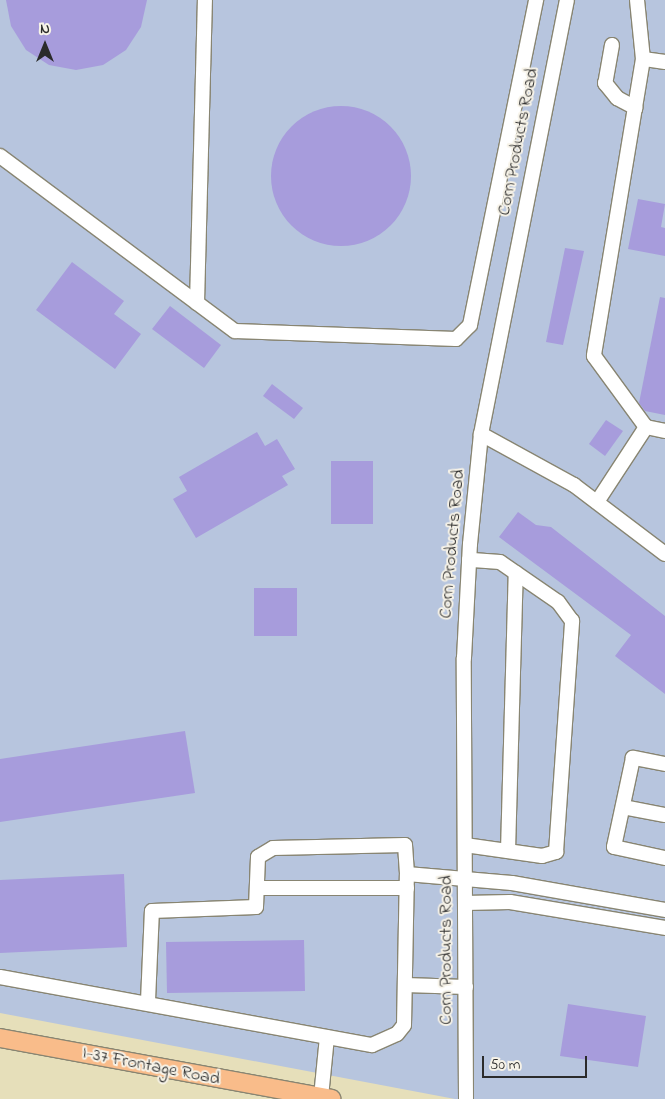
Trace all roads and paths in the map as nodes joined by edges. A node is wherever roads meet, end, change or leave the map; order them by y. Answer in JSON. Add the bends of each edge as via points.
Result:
{"nodes":[{"id":1,"x":205,"y":0,"type":"edge"},
{"id":2,"x":536,"y":0,"type":"edge"},
{"id":3,"x":567,"y":0,"type":"edge"},
{"id":4,"x":637,"y":0,"type":"edge"},
{"id":5,"x":612,"y":45,"type":"dead end"},
{"id":6,"x":643,"y":59,"type":"junction"},
{"id":7,"x":665,"y":62,"type":"edge"},
{"id":8,"x":636,"y":108,"type":"junction"},
{"id":9,"x":0,"y":156,"type":"edge"},
{"id":10,"x":197,"y":303,"type":"junction"},
{"id":11,"x":646,"y":427,"type":"junction"},
{"id":12,"x":665,"y":431,"type":"edge"},
{"id":13,"x":481,"y":434,"type":"junction"},
{"id":14,"x":597,"y":502,"type":"junction"},
{"id":15,"x":665,"y":554,"type":"edge"},
{"id":16,"x":470,"y":560,"type":"junction"},
{"id":17,"x":516,"y":572,"type":"junction"},
{"id":18,"x":665,"y":764,"type":"edge"},
{"id":19,"x":622,"y":807,"type":"junction"},
{"id":20,"x":665,"y":815,"type":"edge"},
{"id":21,"x":465,"y":845,"type":"junction"},
{"id":22,"x":508,"y":851,"type":"junction"},
{"id":23,"x":665,"y":858,"type":"edge"},
{"id":24,"x":465,"y":878,"type":"junction"},
{"id":25,"x":407,"y":881,"type":"junction"},
{"id":26,"x":257,"y":888,"type":"junction"},
{"id":27,"x":465,"y":903,"type":"junction"},
{"id":28,"x":665,"y":910,"type":"edge"},
{"id":29,"x":665,"y":928,"type":"edge"},
{"id":30,"x":0,"y":977,"type":"edge"},
{"id":31,"x":405,"y":986,"type":"junction"},
{"id":32,"x":466,"y":987,"type":"junction"},
{"id":33,"x":148,"y":1001,"type":"junction"},
{"id":34,"x":327,"y":1037,"type":"junction"},
{"id":35,"x":0,"y":1038,"type":"edge"},
{"id":36,"x":326,"y":1098,"type":"edge"},
{"id":37,"x":466,"y":1099,"type":"edge"}],
"edges":[{"from":1,"to":10,"type":"street"},
{"from":2,"to":10,"type":"street","via":[[470,325],[456,339],[235,332]]},
{"from":3,"to":13,"type":"street","name":"Corn Products Road"},
{"from":4,"to":6,"type":"street"},
{"from":5,"to":8,"type":"street","via":[[605,83],[617,98]]},
{"from":6,"to":7,"type":"street"},
{"from":6,"to":8,"type":"street"},
{"from":8,"to":11,"type":"street","via":[[594,356]]},
{"from":9,"to":10,"type":"street"},
{"from":11,"to":12,"type":"street"},
{"from":11,"to":14,"type":"street"},
{"from":13,"to":14,"type":"street"},
{"from":13,"to":16,"type":"street","name":"Corn Products Road"},
{"from":14,"to":15,"type":"street"},
{"from":16,"to":17,"type":"street","via":[[500,562]]},
{"from":16,"to":21,"type":"street","name":"Corn Products Road","via":[[464,658]]},
{"from":17,"to":22,"type":"street"},
{"from":17,"to":22,"type":"street","via":[[558,602],[572,622],[556,852],[542,856]]},
{"from":18,"to":19,"type":"street","via":[[633,758]]},
{"from":19,"to":20,"type":"street"},
{"from":19,"to":23,"type":"street","via":[[614,847]]},
{"from":21,"to":22,"type":"street"},
{"from":21,"to":24,"type":"street","name":"Corn Products Road"},
{"from":24,"to":25,"type":"street"},
{"from":24,"to":27,"type":"street","name":"Corn Products Road"},
{"from":24,"to":28,"type":"street"},
{"from":25,"to":26,"type":"street"},
{"from":25,"to":26,"type":"street","via":[[405,845],[274,848],[258,857]]},
{"from":25,"to":31,"type":"street"},
{"from":26,"to":33,"type":"street","via":[[256,907],[152,911]]},
{"from":27,"to":29,"type":"street","via":[[510,902]]},
{"from":27,"to":32,"type":"street","name":"Corn Products Road"},
{"from":30,"to":33,"type":"street"},
{"from":31,"to":32,"type":"street"},
{"from":31,"to":34,"type":"street","via":[[404,1025],[397,1034],[372,1045]]},
{"from":32,"to":37,"type":"street","name":"Corn Products Road"},
{"from":33,"to":34,"type":"street"},
{"from":34,"to":36,"type":"street"},
{"from":35,"to":36,"type":"main road","name":"I-37 Frontage Road"}]}
